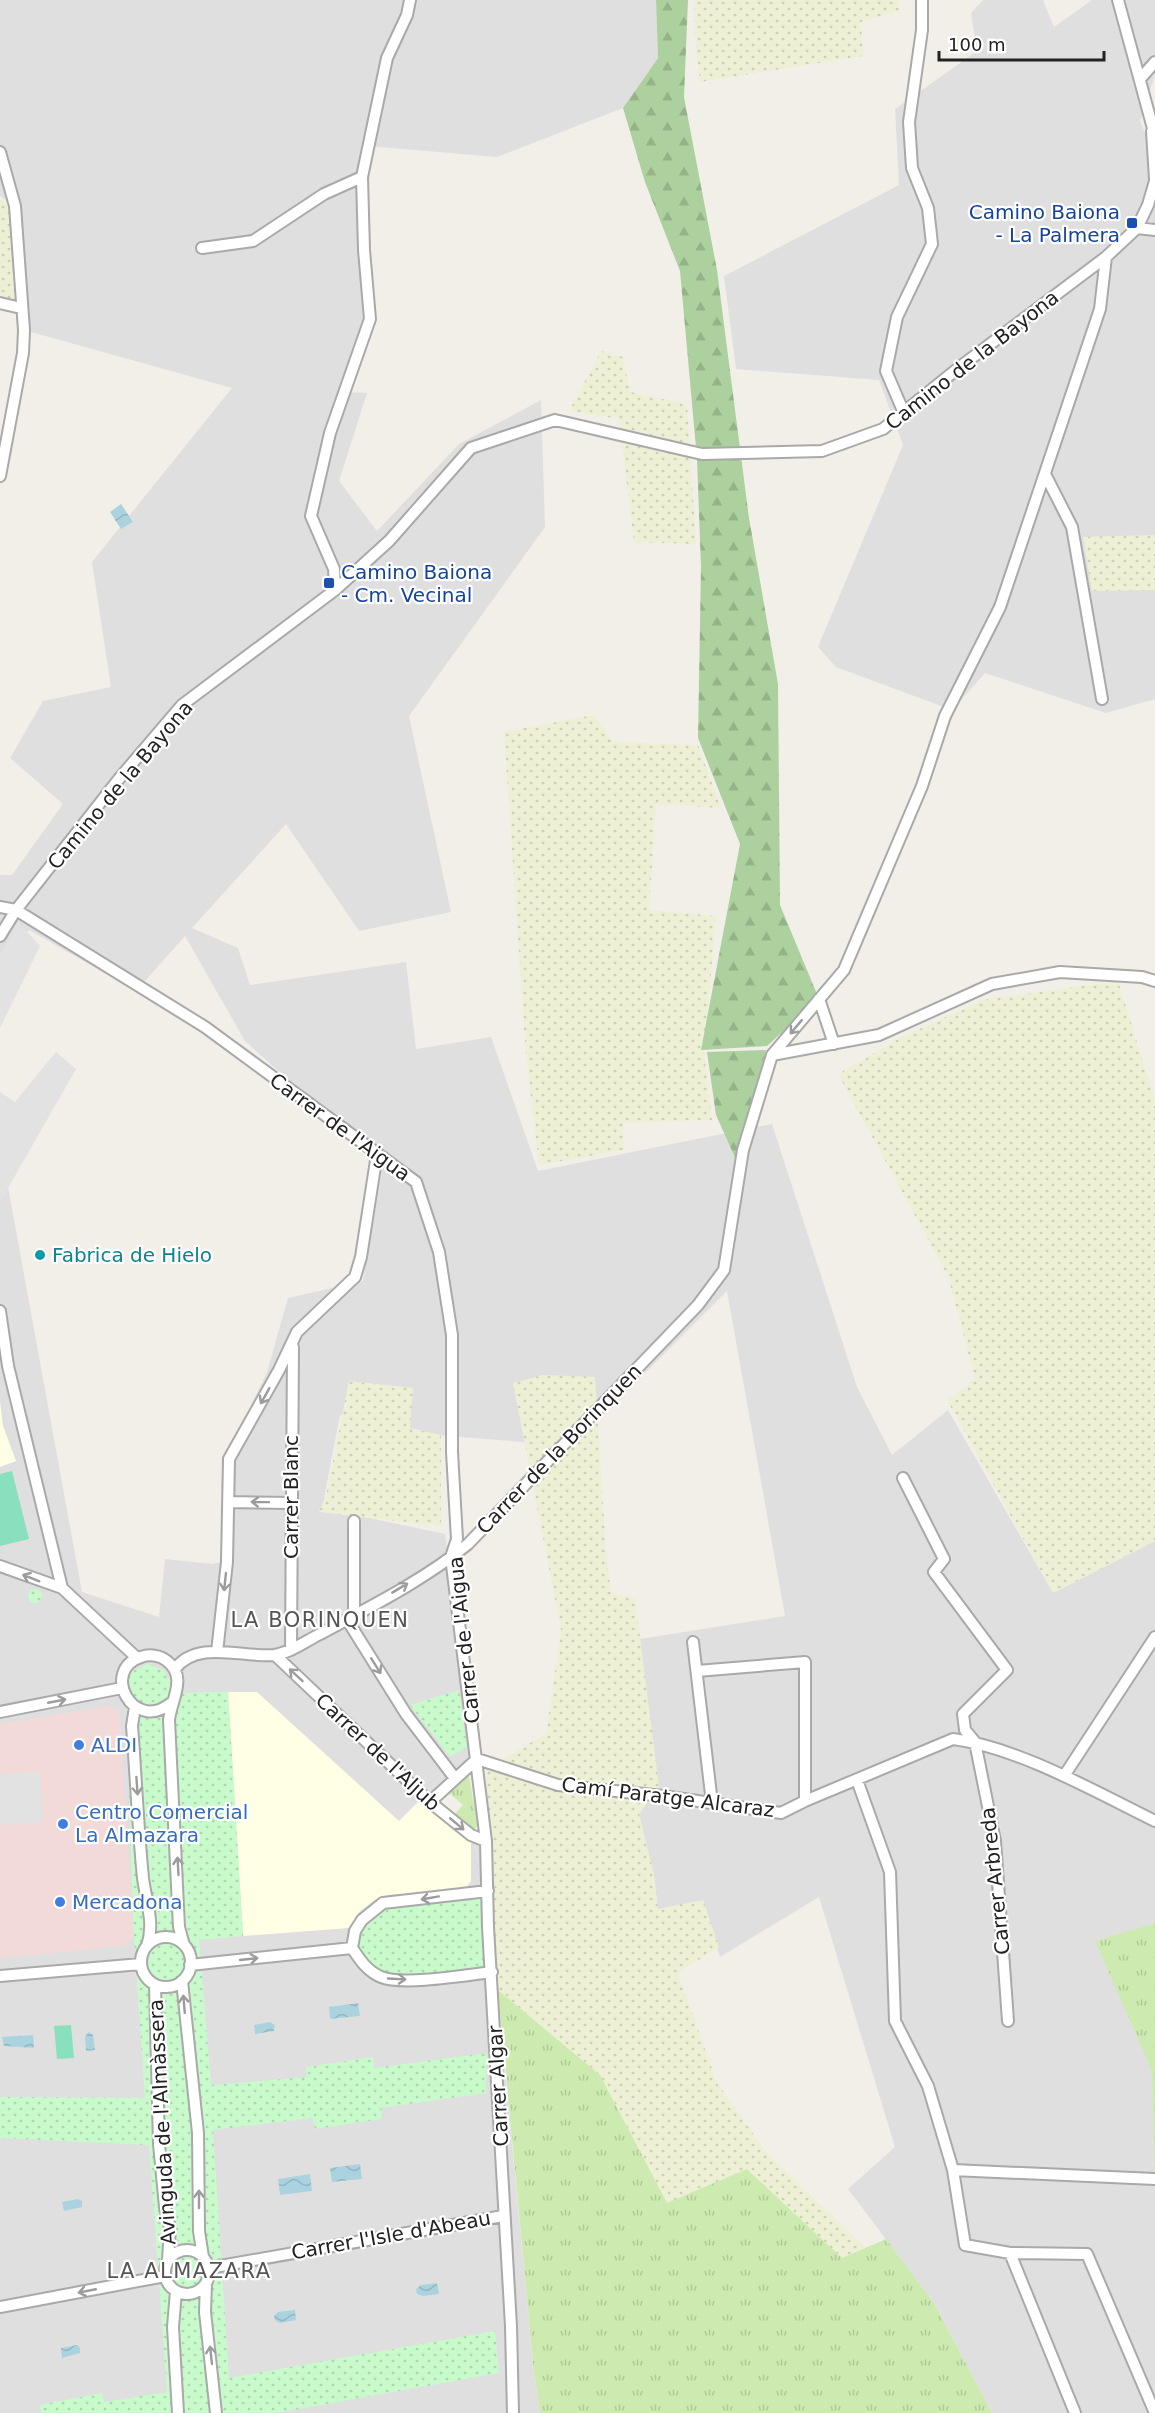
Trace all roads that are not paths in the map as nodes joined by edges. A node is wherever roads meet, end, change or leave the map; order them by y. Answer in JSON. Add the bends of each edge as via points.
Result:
{"nodes":[{"id":1,"x":410,"y":0,"type":"edge"},
{"id":2,"x":922,"y":0,"type":"edge"},
{"id":3,"x":1118,"y":0,"type":"edge"},
{"id":4,"x":1155,"y":62,"type":"edge"},
{"id":5,"x":1140,"y":79,"type":"junction"},
{"id":6,"x":1154,"y":132,"type":"edge"},
{"id":7,"x":0,"y":152,"type":"edge"},
{"id":8,"x":362,"y":177,"type":"junction"},
{"id":9,"x":1155,"y":180,"type":"edge"},
{"id":10,"x":1137,"y":228,"type":"junction"},
{"id":11,"x":1155,"y":230,"type":"edge"},
{"id":12,"x":202,"y":248,"type":"dead end"},
{"id":13,"x":1106,"y":257,"type":"junction"},
{"id":14,"x":0,"y":303,"type":"edge"},
{"id":15,"x":21,"y":308,"type":"junction"},
{"id":16,"x":904,"y":413,"type":"junction"},
{"id":17,"x":0,"y":476,"type":"edge"},
{"id":18,"x":1046,"y":476,"type":"junction"},
{"id":19,"x":335,"y":590,"type":"junction"},
{"id":20,"x":1102,"y":699,"type":"dead end"},
{"id":21,"x":0,"y":907,"type":"edge"},
{"id":22,"x":16,"y":910,"type":"junction"},
{"id":23,"x":0,"y":936,"type":"edge"},
{"id":24,"x":1155,"y":981,"type":"edge"},
{"id":25,"x":819,"y":999,"type":"junction"},
{"id":26,"x":834,"y":1044,"type":"junction"},
{"id":27,"x":772,"y":1055,"type":"junction"},
{"id":28,"x":377,"y":1154,"type":"junction"},
{"id":29,"x":0,"y":1311,"type":"edge"},
{"id":30,"x":292,"y":1345,"type":"junction"},
{"id":31,"x":903,"y":1478,"type":"dead end"},
{"id":32,"x":229,"y":1502,"type":"junction"},
{"id":33,"x":291,"y":1503,"type":"junction"},
{"id":34,"x":354,"y":1521,"type":"dead end"},
{"id":35,"x":451,"y":1557,"type":"junction"},
{"id":36,"x":0,"y":1566,"type":"edge"},
{"id":37,"x":62,"y":1588,"type":"junction"},
{"id":38,"x":354,"y":1616,"type":"junction"},
{"id":39,"x":1155,"y":1637,"type":"edge"},
{"id":40,"x":693,"y":1642,"type":"dead end"},
{"id":41,"x":291,"y":1650,"type":"junction"},
{"id":42,"x":217,"y":1652,"type":"junction"},
{"id":43,"x":275,"y":1655,"type":"junction"},
{"id":44,"x":137,"y":1658,"type":"junction"},
{"id":45,"x":175,"y":1669,"type":"junction"},
{"id":46,"x":697,"y":1671,"type":"junction"},
{"id":47,"x":122,"y":1688,"type":"junction"},
{"id":48,"x":171,"y":1702,"type":"junction"},
{"id":49,"x":135,"y":1707,"type":"junction"},
{"id":50,"x":0,"y":1712,"type":"edge"},
{"id":51,"x":975,"y":1742,"type":"junction"},
{"id":52,"x":477,"y":1759,"type":"junction"},
{"id":53,"x":1064,"y":1776,"type":"junction"},
{"id":54,"x":454,"y":1777,"type":"junction"},
{"id":55,"x":857,"y":1780,"type":"junction"},
{"id":56,"x":805,"y":1801,"type":"junction"},
{"id":57,"x":430,"y":1802,"type":"junction"},
{"id":58,"x":712,"y":1803,"type":"junction"},
{"id":59,"x":1155,"y":1821,"type":"edge"},
{"id":60,"x":486,"y":1841,"type":"junction"},
{"id":61,"x":488,"y":1891,"type":"junction"},
{"id":62,"x":184,"y":1945,"type":"junction"},
{"id":63,"x":147,"y":1946,"type":"junction"},
{"id":64,"x":352,"y":1948,"type":"junction"},
{"id":65,"x":141,"y":1964,"type":"junction"},
{"id":66,"x":190,"y":1965,"type":"junction"},
{"id":67,"x":492,"y":1972,"type":"junction"},
{"id":68,"x":0,"y":1976,"type":"edge"},
{"id":69,"x":182,"y":1981,"type":"junction"},
{"id":70,"x":155,"y":1985,"type":"junction"},
{"id":71,"x":1008,"y":2021,"type":"dead end"},
{"id":72,"x":953,"y":2170,"type":"junction"},
{"id":73,"x":1155,"y":2179,"type":"edge"},
{"id":74,"x":503,"y":2216,"type":"junction"},
{"id":75,"x":1010,"y":2253,"type":"junction"},
{"id":76,"x":203,"y":2257,"type":"junction"},
{"id":77,"x":168,"y":2260,"type":"junction"},
{"id":78,"x":209,"y":2268,"type":"junction"},
{"id":79,"x":165,"y":2276,"type":"junction"},
{"id":80,"x":206,"y":2283,"type":"junction"},
{"id":81,"x":176,"y":2291,"type":"junction"},
{"id":82,"x":0,"y":2307,"type":"edge"},
{"id":83,"x":178,"y":2413,"type":"edge"},
{"id":84,"x":216,"y":2413,"type":"edge"},
{"id":85,"x":513,"y":2413,"type":"edge"},
{"id":86,"x":1075,"y":2413,"type":"edge"},
{"id":87,"x":1155,"y":2413,"type":"edge"}],
"edges":[{"from":1,"to":8,"type":"street","via":[[387,58]]},
{"from":2,"to":16,"type":"street","via":[[922,30],[909,122],[912,168],[928,208],[932,244],[897,317],[886,371]]},
{"from":3,"to":5,"type":"street"},
{"from":4,"to":5,"type":"street"},
{"from":5,"to":6,"type":"street"},
{"from":6,"to":9,"type":"street"},
{"from":7,"to":15,"type":"street","via":[[15,206]]},
{"from":8,"to":12,"type":"street","via":[[324,194],[253,241]]},
{"from":8,"to":19,"type":"street","via":[[370,319],[330,433],[311,516],[334,569]]},
{"from":9,"to":10,"type":"street","via":[[1149,205]]},
{"from":10,"to":11,"type":"street"},
{"from":10,"to":13,"type":"street","name":"Camino de la Bayona"},
{"from":13,"to":16,"type":"street","name":"Camino de la Bayona"},
{"from":13,"to":18,"type":"street","via":[[1100,309]]},
{"from":14,"to":15,"type":"street"},
{"from":15,"to":17,"type":"street","via":[[23,353]]},
{"from":16,"to":19,"type":"street","name":"Camino de la Bayona","via":[[884,429],[822,451],[702,454],[555,420],[471,448],[389,542]]},
{"from":18,"to":20,"type":"street","via":[[1072,527]]},
{"from":18,"to":25,"type":"street","via":[[1000,607],[945,716],[922,786],[844,970]]},
{"from":19,"to":22,"type":"street","name":"Camino de la Bayona","via":[[182,705]]},
{"from":21,"to":22,"type":"street"},
{"from":22,"to":23,"type":"street","name":"Camino de la Bayona"},
{"from":22,"to":28,"type":"street","name":"Carrer de l'Aigua","via":[[205,1027]]},
{"from":24,"to":26,"type":"street","via":[[1060,972],[992,984],[879,1035]]},
{"from":25,"to":26,"type":"street"},
{"from":25,"to":27,"type":"street","one_way":true},
{"from":26,"to":27,"type":"street"},
{"from":27,"to":35,"type":"street","name":"Carrer de la Borinquen","via":[[743,1150],[724,1270],[690,1313],[468,1544]]},
{"from":28,"to":30,"type":"street","via":[[355,1277],[297,1332]]},
{"from":28,"to":35,"type":"street","name":"Carrer de l'Aigua","via":[[416,1182],[439,1252],[447,1293],[452,1335],[457,1539]]},
{"from":29,"to":37,"type":"street","via":[[8,1366]]},
{"from":30,"to":32,"type":"street","one_way":true,"via":[[229,1459]]},
{"from":30,"to":33,"type":"street","name":"Carrer Blanc"},
{"from":31,"to":51,"type":"street","name":"Carrer Arbreda","via":[[944,1559],[934,1572],[1007,1670],[963,1714],[965,1730]]},
{"from":33,"to":32,"type":"street","one_way":true},
{"from":32,"to":42,"type":"street","one_way":true},
{"from":33,"to":41,"type":"street","name":"Carrer Blanc"},
{"from":34,"to":38,"type":"street"},
{"from":38,"to":35,"type":"street","name":"Carrer de la Borinquen","one_way":true},
{"from":35,"to":52,"type":"street","name":"Carrer de l'Aigua"},
{"from":37,"to":36,"type":"street","one_way":true},
{"from":37,"to":44,"type":"street"},
{"from":38,"to":41,"type":"street","name":"Carrer de la Borinquen"},
{"from":38,"to":54,"type":"street","one_way":true,"via":[[351,1626],[406,1714]]},
{"from":39,"to":53,"type":"street"},
{"from":40,"to":46,"type":"street"},
{"from":41,"to":43,"type":"street","name":"Carrer de la Borinquen"},
{"from":42,"to":43,"type":"street","name":"Carrer de la Borinquen"},
{"from":42,"to":45,"type":"street","name":"Carrer de la Borinquen","via":[[194,1655]]},
{"from":57,"to":43,"type":"street","name":"Carrer de l'Aljub","one_way":true},
{"from":44,"to":45,"type":"street","via":[[159,1656]]},
{"from":44,"to":47,"type":"street","via":[[125,1669]]},
{"from":45,"to":48,"type":"street","via":[[177,1692]]},
{"from":46,"to":56,"type":"street","via":[[805,1662]]},
{"from":46,"to":58,"type":"street"},
{"from":47,"to":49,"type":"street"},
{"from":50,"to":47,"type":"street","one_way":true},
{"from":48,"to":49,"type":"street","via":[[160,1710]]},
{"from":62,"to":48,"type":"street","one_way":true,"via":[[179,1928]]},
{"from":49,"to":63,"type":"street","one_way":true,"via":[[132,1726],[143,1880],[151,1934]]},
{"from":51,"to":53,"type":"street","name":"Camí Paratge Alcaraz"},
{"from":51,"to":55,"type":"street","name":"Camí Paratge Alcaraz","via":[[953,1739]]},
{"from":51,"to":71,"type":"street","name":"Carrer Arbreda","via":[[996,1841]]},
{"from":52,"to":54,"type":"street"},
{"from":52,"to":58,"type":"street","name":"Camí Paratge Alcaraz","via":[[558,1785]]},
{"from":52,"to":60,"type":"street","name":"Carrer Algar"},
{"from":53,"to":59,"type":"street","name":"Camí Paratge Alcaraz"},
{"from":54,"to":57,"type":"street"},
{"from":55,"to":56,"type":"street","name":"Camí Paratge Alcaraz"},
{"from":55,"to":72,"type":"street","via":[[890,1872],[895,2021],[928,2086]]},
{"from":56,"to":58,"type":"street","name":"Camí Paratge Alcaraz","via":[[781,1813]]},
{"from":57,"to":60,"type":"street","name":"Carrer de l'Aljub","one_way":true,"via":[[471,1835]]},
{"from":60,"to":61,"type":"street","name":"Carrer Algar"},
{"from":61,"to":64,"type":"street","one_way":true,"via":[[383,1903],[362,1920]]},
{"from":61,"to":67,"type":"street","name":"Carrer Algar"},
{"from":62,"to":63,"type":"street","via":[[171,1938],[160,1938]]},
{"from":62,"to":66,"type":"street"},
{"from":63,"to":65,"type":"street"},
{"from":66,"to":64,"type":"street","one_way":true},
{"from":64,"to":67,"type":"street","one_way":true,"via":[[366,1968],[382,1978],[418,1980]]},
{"from":65,"to":68,"type":"street"},
{"from":65,"to":70,"type":"street","via":[[144,1974]]},
{"from":66,"to":69,"type":"street"},
{"from":67,"to":74,"type":"street","name":"Carrer Algar"},
{"from":69,"to":70,"type":"street","via":[[172,1986]]},
{"from":76,"to":69,"type":"street","name":"Avinguda de l'Almàssera","one_way":true,"via":[[198,2133]]},
{"from":70,"to":77,"type":"street","name":"Avinguda de l'Almàssera","via":[[157,2097],[170,2228]]},
{"from":72,"to":73,"type":"street"},
{"from":72,"to":75,"type":"street","via":[[965,2245]]},
{"from":74,"to":78,"type":"street","name":"Carrer l'Isle d'Abeau"},
{"from":74,"to":85,"type":"street","name":"Carrer Algar"},
{"from":75,"to":86,"type":"street"},
{"from":75,"to":87,"type":"street","via":[[1087,2254]]},
{"from":76,"to":77,"type":"street","via":[[197,2252],[181,2251]]},
{"from":76,"to":78,"type":"street"},
{"from":77,"to":79,"type":"street"},
{"from":78,"to":80,"type":"street"},
{"from":79,"to":81,"type":"street"},
{"from":79,"to":82,"type":"street","one_way":true},
{"from":80,"to":81,"type":"street","via":[[197,2292]]},
{"from":84,"to":80,"type":"street","one_way":true,"via":[[205,2312]]},
{"from":81,"to":83,"type":"street","via":[[173,2326]]}]}
